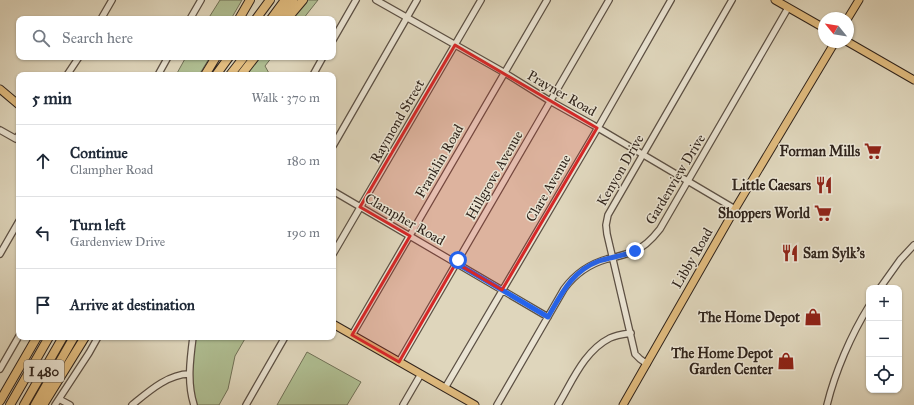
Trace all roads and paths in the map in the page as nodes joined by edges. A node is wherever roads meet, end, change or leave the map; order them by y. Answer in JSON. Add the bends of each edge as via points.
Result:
{"nodes":[{"id":1,"x":112,"y":0,"type":"edge"},
{"id":2,"x":201,"y":0,"type":"edge"},
{"id":3,"x":270,"y":0,"type":"edge"},
{"id":4,"x":285,"y":0,"type":"edge"},
{"id":5,"x":293,"y":0,"type":"edge"},
{"id":6,"x":303,"y":0,"type":"edge"},
{"id":7,"x":356,"y":0,"type":"edge"},
{"id":8,"x":376,"y":0,"type":"edge"},
{"id":9,"x":417,"y":0,"type":"edge"},
{"id":10,"x":481,"y":0,"type":"edge"},
{"id":11,"x":547,"y":0,"type":"edge"},
{"id":12,"x":609,"y":0,"type":"edge"},
{"id":13,"x":671,"y":0,"type":"edge"},
{"id":14,"x":732,"y":0,"type":"edge"},
{"id":15,"x":775,"y":0,"type":"edge"},
{"id":16,"x":858,"y":0,"type":"edge"},
{"id":17,"x":249,"y":2,"type":"edge"},
{"id":18,"x":788,"y":8,"type":"junction"},
{"id":19,"x":851,"y":12,"type":"edge"},
{"id":20,"x":103,"y":16,"type":"edge"},
{"id":21,"x":192,"y":16,"type":"edge"},
{"id":22,"x":241,"y":16,"type":"edge"},
{"id":23,"x":258,"y":16,"type":"edge"},
{"id":24,"x":273,"y":16,"type":"edge"},
{"id":25,"x":280,"y":16,"type":"edge"},
{"id":26,"x":290,"y":16,"type":"edge"},
{"id":27,"x":407,"y":18,"type":"junction"},
{"id":28,"x":818,"y":25,"type":"edge"},
{"id":29,"x":336,"y":35,"type":"edge"},
{"id":30,"x":455,"y":45,"type":"junction"},
{"id":31,"x":854,"y":45,"type":"edge"},
{"id":32,"x":831,"y":48,"type":"edge"},
{"id":33,"x":77,"y":60,"type":"edge"},
{"id":34,"x":166,"y":60,"type":"edge"},
{"id":35,"x":214,"y":60,"type":"edge"},
{"id":36,"x":227,"y":60,"type":"edge"},
{"id":37,"x":242,"y":60,"type":"edge"},
{"id":38,"x":253,"y":60,"type":"edge"},
{"id":39,"x":321,"y":60,"type":"edge"},
{"id":40,"x":69,"y":72,"type":"edge"},
{"id":41,"x":160,"y":72,"type":"edge"},
{"id":42,"x":207,"y":72,"type":"edge"},
{"id":43,"x":218,"y":72,"type":"edge"},
{"id":44,"x":232,"y":72,"type":"edge"},
{"id":45,"x":243,"y":72,"type":"edge"},
{"id":46,"x":314,"y":72,"type":"edge"},
{"id":47,"x":505,"y":73,"type":"junction"},
{"id":48,"x":914,"y":80,"type":"edge"},
{"id":49,"x":0,"y":89,"type":"edge"},
{"id":50,"x":550,"y":101,"type":"junction"},
{"id":51,"x":16,"y":102,"type":"edge"},
{"id":52,"x":597,"y":128,"type":"junction"},
{"id":53,"x":1,"y":133,"type":"edge"},
{"id":54,"x":16,"y":137,"type":"edge"},
{"id":55,"x":336,"y":141,"type":"edge"},
{"id":56,"x":642,"y":154,"type":"junction"},
{"id":57,"x":688,"y":181,"type":"junction"},
{"id":58,"x":336,"y":193,"type":"edge"},
{"id":59,"x":360,"y":207,"type":"junction"},
{"id":60,"x":735,"y":208,"type":"junction"},
{"id":61,"x":16,"y":226,"type":"edge"},
{"id":62,"x":410,"y":236,"type":"junction"},
{"id":63,"x":914,"y":245,"type":"edge"},
{"id":64,"x":336,"y":249,"type":"edge"},
{"id":65,"x":0,"y":254,"type":"edge"},
{"id":66,"x":613,"y":258,"type":"junction"},
{"id":67,"x":456,"y":263,"type":"junction"},
{"id":68,"x":882,"y":285,"type":"edge"},
{"id":69,"x":502,"y":290,"type":"junction"},
{"id":70,"x":866,"y":312,"type":"edge"},
{"id":71,"x":548,"y":317,"type":"junction"},
{"id":72,"x":336,"y":326,"type":"edge"},
{"id":73,"x":631,"y":332,"type":"junction"},
{"id":74,"x":352,"y":335,"type":"junction"},
{"id":75,"x":17,"y":340,"type":"edge"},
{"id":76,"x":31,"y":340,"type":"edge"},
{"id":77,"x":35,"y":340,"type":"edge"},
{"id":78,"x":47,"y":340,"type":"edge"},
{"id":79,"x":61,"y":340,"type":"edge"},
{"id":80,"x":72,"y":340,"type":"edge"},
{"id":81,"x":83,"y":340,"type":"edge"},
{"id":82,"x":96,"y":340,"type":"edge"},
{"id":83,"x":193,"y":340,"type":"edge"},
{"id":84,"x":283,"y":340,"type":"edge"},
{"id":85,"x":399,"y":362,"type":"junction"},
{"id":86,"x":647,"y":364,"type":"junction"},
{"id":87,"x":1,"y":366,"type":"edge"},
{"id":88,"x":189,"y":374,"type":"junction"},
{"id":89,"x":421,"y":374,"type":"junction"},
{"id":90,"x":445,"y":388,"type":"junction"},
{"id":91,"x":2,"y":398,"type":"edge"},
{"id":92,"x":59,"y":399,"type":"junction"},
{"id":93,"x":10,"y":405,"type":"edge"},
{"id":94,"x":24,"y":405,"type":"edge"},
{"id":95,"x":35,"y":405,"type":"edge"},
{"id":96,"x":43,"y":405,"type":"edge"},
{"id":97,"x":56,"y":405,"type":"edge"},
{"id":98,"x":70,"y":405,"type":"edge"},
{"id":99,"x":132,"y":405,"type":"edge"},
{"id":100,"x":194,"y":405,"type":"edge"},
{"id":101,"x":246,"y":405,"type":"edge"},
{"id":102,"x":403,"y":405,"type":"edge"},
{"id":103,"x":475,"y":405,"type":"edge"},
{"id":104,"x":497,"y":405,"type":"edge"},
{"id":105,"x":558,"y":405,"type":"edge"},
{"id":106,"x":623,"y":405,"type":"edge"},
{"id":107,"x":827,"y":405,"type":"edge"}],
"edges":[{"from":1,"to":20,"type":"street"},
{"from":2,"to":21,"type":"street"},
{"from":3,"to":23,"type":"highway"},
{"from":4,"to":24,"type":"highway"},
{"from":5,"to":25,"type":"highway"},
{"from":6,"to":26,"type":"highway"},
{"from":7,"to":29,"type":"street"},
{"from":8,"to":27,"type":"street","name":"Prayner Road"},
{"from":9,"to":27,"type":"street"},
{"from":10,"to":30,"type":"street","name":"Raymond Street"},
{"from":11,"to":47,"type":"street","name":"Franklin Road"},
{"from":12,"to":50,"type":"street","name":"Hillgrove Avenue"},
{"from":13,"to":52,"type":"street","name":"Clare Avenue"},
{"from":14,"to":56,"type":"street","name":"Kenyon Drive"},
{"from":15,"to":18,"type":"main road"},
{"from":16,"to":19,"type":"main road"},
{"from":17,"to":22,"type":"highway"},
{"from":18,"to":28,"type":"main road"},
{"from":18,"to":57,"type":"street","name":"Gardenview Drive"},
{"from":27,"to":30,"type":"street","name":"Prayner Road"},
{"from":27,"to":55,"type":"street"},
{"from":30,"to":47,"type":"street","name":"Prayner Road"},
{"from":30,"to":59,"type":"street","name":"Raymond Street"},
{"from":31,"to":48,"type":"main road"},
{"from":32,"to":60,"type":"main road","name":"Libby Road"},
{"from":33,"to":40,"type":"street"},
{"from":34,"to":41,"type":"street"},
{"from":35,"to":42,"type":"highway"},
{"from":36,"to":43,"type":"highway"},
{"from":37,"to":44,"type":"highway"},
{"from":38,"to":45,"type":"highway"},
{"from":39,"to":46,"type":"street"},
{"from":47,"to":50,"type":"street","name":"Prayner Road"},
{"from":47,"to":62,"type":"street","name":"Franklin Road"},
{"from":49,"to":51,"type":"main road"},
{"from":50,"to":52,"type":"street","name":"Prayner Road"},
{"from":50,"to":67,"type":"street","name":"Hillgrove Avenue"},
{"from":52,"to":56,"type":"street","name":"Prayner Road"},
{"from":52,"to":69,"type":"street","name":"Clare Avenue"},
{"from":53,"to":54,"type":"street"},
{"from":56,"to":57,"type":"street","name":"Prayner Road"},
{"from":56,"to":66,"type":"street","name":"Kenyon Drive","via":[[608,215],[607,234]]},
{"from":57,"to":60,"type":"street","name":"Prayner Road"},
{"from":57,"to":66,"type":"street","name":"Gardenview Drive","via":[[655,236],[635,251]]},
{"from":58,"to":59,"type":"street","name":"Clampher Road"},
{"from":59,"to":62,"type":"street","name":"Clampher Road"},
{"from":59,"to":64,"type":"street","name":"Raymond Street"},
{"from":60,"to":86,"type":"main road","name":"Libby Road"},
{"from":61,"to":65,"type":"street"},
{"from":62,"to":67,"type":"street","name":"Clampher Road"},
{"from":62,"to":74,"type":"street","name":"Franklin Road"},
{"from":63,"to":68,"type":"street"},
{"from":66,"to":71,"type":"street","name":"Gardenview Drive","via":[[592,264],[574,277]]},
{"from":66,"to":73,"type":"street","name":"Kenyon Drive"},
{"from":67,"to":69,"type":"street","name":"Clampher Road"},
{"from":67,"to":85,"type":"street","name":"Hillgrove Avenue"},
{"from":69,"to":71,"type":"street","name":"Clampher Road"},
{"from":69,"to":90,"type":"street","name":"Clare Avenue"},
{"from":70,"to":107,"type":"street","via":[[849,343]]},
{"from":71,"to":104,"type":"street","name":"Gardenview Drive"},
{"from":72,"to":74,"type":"main road"},
{"from":73,"to":86,"type":"street","name":"Kenyon Drive","via":[[636,354]]},
{"from":73,"to":105,"type":"street","via":[[610,338],[590,353]]},
{"from":74,"to":85,"type":"main road"},
{"from":75,"to":87,"type":"street"},
{"from":76,"to":91,"type":"highway"},
{"from":77,"to":91,"type":"highway"},
{"from":78,"to":93,"type":"highway","number":"I 480"},
{"from":79,"to":94,"type":"highway","number":"I 480"},
{"from":80,"to":95,"type":"highway"},
{"from":81,"to":96,"type":"highway"},
{"from":82,"to":92,"type":"street"},
{"from":83,"to":88,"type":"street"},
{"from":84,"to":101,"type":"street"},
{"from":85,"to":89,"type":"main road"},
{"from":86,"to":106,"type":"main road","name":"Libby Road"},
{"from":88,"to":99,"type":"street","via":[[171,378]]},
{"from":88,"to":100,"type":"street"},
{"from":89,"to":90,"type":"main road"},
{"from":89,"to":102,"type":"street"},
{"from":90,"to":103,"type":"main road"},
{"from":92,"to":97,"type":"street"},
{"from":92,"to":98,"type":"street"}]}
